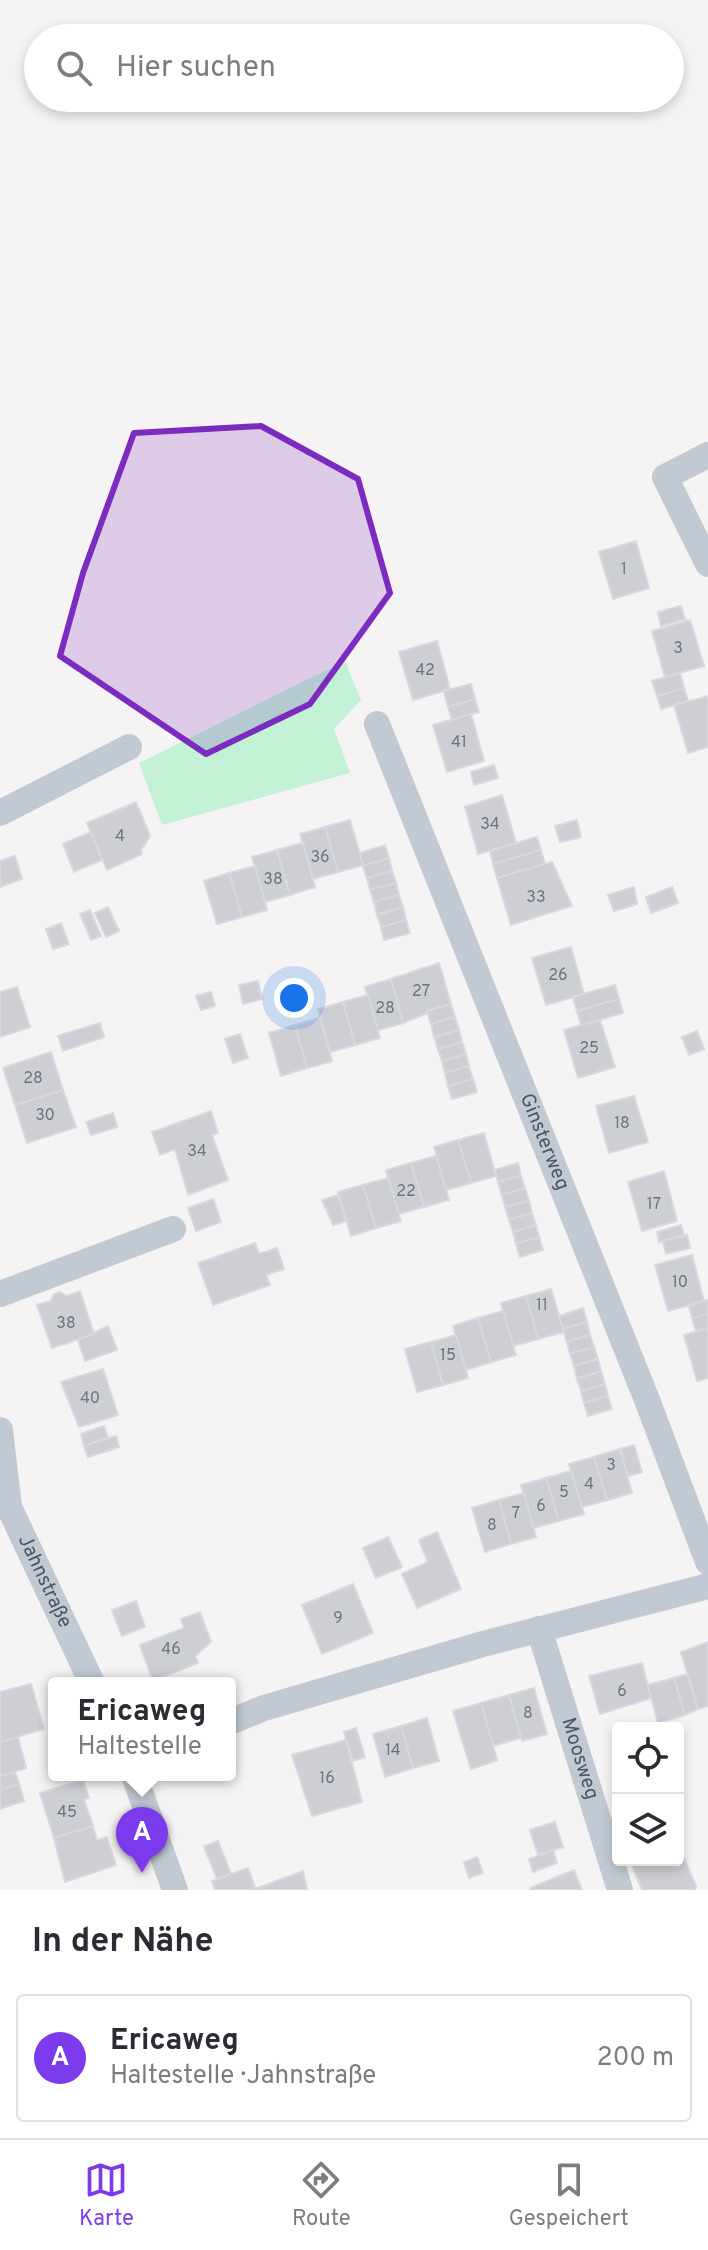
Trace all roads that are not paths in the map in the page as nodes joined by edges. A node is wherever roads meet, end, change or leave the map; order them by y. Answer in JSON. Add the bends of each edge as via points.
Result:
{"nodes":[{"id":1,"x":708,"y":455,"type":"edge"},
{"id":2,"x":708,"y":564,"type":"edge"},
{"id":3,"x":377,"y":724,"type":"dead end"},
{"id":4,"x":129,"y":747,"type":"dead end"},
{"id":5,"x":0,"y":813,"type":"edge"},
{"id":6,"x":173,"y":1229,"type":"dead end"},
{"id":7,"x":0,"y":1294,"type":"edge"},
{"id":8,"x":0,"y":1430,"type":"edge"},
{"id":9,"x":708,"y":1562,"type":"edge"},
{"id":10,"x":708,"y":1586,"type":"edge"},
{"id":11,"x":539,"y":1629,"type":"junction"},
{"id":12,"x":89,"y":1677,"type":"edge"},
{"id":13,"x":236,"y":1720,"type":"edge"},
{"id":14,"x":136,"y":1781,"type":"edge"},
{"id":15,"x":175,"y":1890,"type":"edge"},
{"id":16,"x":620,"y":1890,"type":"edge"}],
"edges":[{"from":1,"to":2,"type":"street","via":[[665,477]]},
{"from":3,"to":9,"type":"street","name":"Ginsterweg"},
{"from":4,"to":5,"type":"street"},
{"from":6,"to":7,"type":"street"},
{"from":8,"to":12,"type":"street","name":"Jahnstraße","via":[[9,1507]]},
{"from":10,"to":11,"type":"street"},
{"from":11,"to":13,"type":"street"},
{"from":11,"to":16,"type":"street","name":"Moosweg"},
{"from":14,"to":15,"type":"street"}]}
